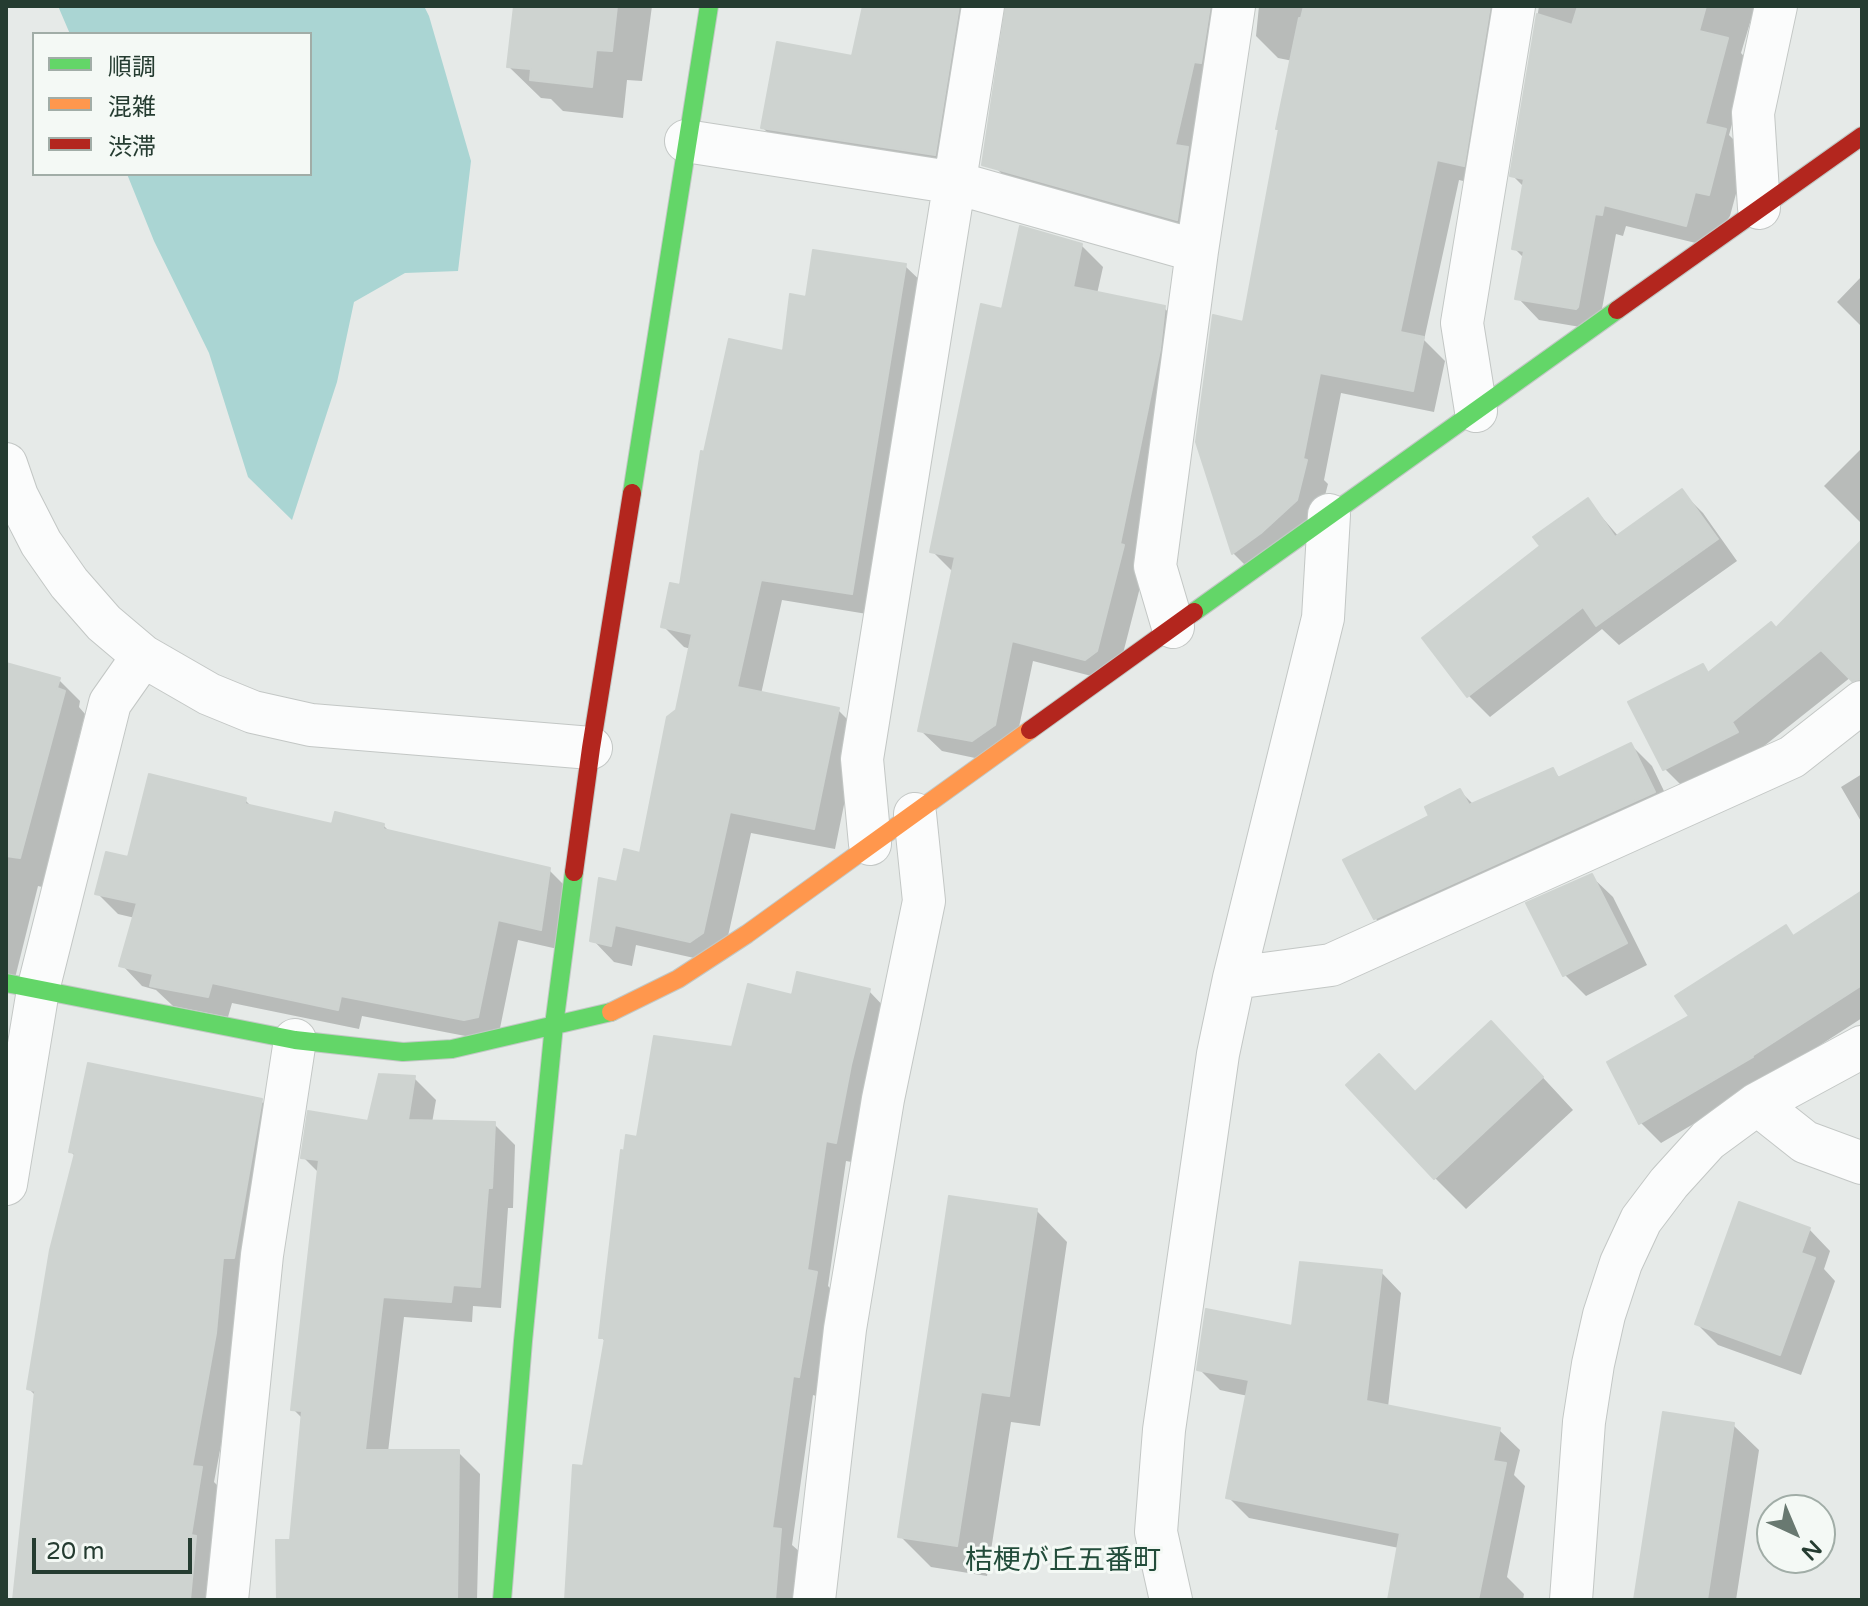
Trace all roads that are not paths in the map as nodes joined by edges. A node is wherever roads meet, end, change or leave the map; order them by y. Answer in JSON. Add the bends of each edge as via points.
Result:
{"nodes":[{"id":1,"x":709,"y":6,"type":"edge"},
{"id":2,"x":983,"y":6,"type":"edge"},
{"id":3,"x":1234,"y":6,"type":"edge"},
{"id":4,"x":1514,"y":6,"type":"edge"},
{"id":5,"x":1776,"y":6,"type":"edge"},
{"id":6,"x":1862,"y":136,"type":"edge"},
{"id":7,"x":686,"y":141,"type":"junction"},
{"id":8,"x":956,"y":183,"type":"junction"},
{"id":9,"x":1759,"y":208,"type":"junction"},
{"id":10,"x":1197,"y":251,"type":"junction"},
{"id":11,"x":1476,"y":411,"type":"junction"},
{"id":12,"x":6,"y":464,"type":"edge"},
{"id":13,"x":1329,"y":515,"type":"junction"},
{"id":14,"x":1173,"y":627,"type":"junction"},
{"id":15,"x":143,"y":656,"type":"junction"},
{"id":16,"x":1862,"y":702,"type":"edge"},
{"id":17,"x":591,"y":748,"type":"junction"},
{"id":18,"x":915,"y":814,"type":"junction"},
{"id":19,"x":870,"y":844,"type":"junction"},
{"id":20,"x":1234,"y":978,"type":"junction"},
{"id":21,"x":22,"y":986,"type":"edge"},
{"id":22,"x":554,"y":1025,"type":"junction"},
{"id":23,"x":295,"y":1040,"type":"junction"},
{"id":24,"x":1862,"y":1047,"type":"edge"},
{"id":25,"x":1757,"y":1104,"type":"junction"},
{"id":26,"x":1862,"y":1163,"type":"edge"},
{"id":27,"x":6,"y":1184,"type":"edge"},
{"id":28,"x":227,"y":1600,"type":"edge"},
{"id":29,"x":502,"y":1600,"type":"edge"},
{"id":30,"x":814,"y":1600,"type":"edge"},
{"id":31,"x":1171,"y":1600,"type":"edge"},
{"id":32,"x":1571,"y":1600,"type":"edge"}],
"edges":[{"from":1,"to":7,"type":"street"},
{"from":2,"to":8,"type":"street"},
{"from":3,"to":10,"type":"street"},
{"from":4,"to":11,"type":"street","via":[[1462,323]]},
{"from":5,"to":9,"type":"street","via":[[1753,113]]},
{"from":6,"to":9,"type":"street"},
{"from":7,"to":8,"type":"street"},
{"from":7,"to":17,"type":"street"},
{"from":8,"to":10,"type":"street"},
{"from":8,"to":19,"type":"street","via":[[862,759]]},
{"from":9,"to":11,"type":"street"},
{"from":10,"to":14,"type":"street","via":[[1155,566]]},
{"from":11,"to":13,"type":"street"},
{"from":12,"to":15,"type":"street","via":[[17,496],[62,573],[104,623]]},
{"from":13,"to":14,"type":"street"},
{"from":13,"to":20,"type":"street","via":[[1323,618]]},
{"from":14,"to":18,"type":"street"},
{"from":15,"to":17,"type":"street","via":[[209,694],[253,712],[311,725]]},
{"from":15,"to":21,"type":"street","via":[[110,703]]},
{"from":16,"to":20,"type":"street","via":[[1792,757],[1331,965]]},
{"from":17,"to":22,"type":"street"},
{"from":18,"to":19,"type":"street"},
{"from":18,"to":30,"type":"street","via":[[924,901],[883,1099],[845,1329]]},
{"from":19,"to":22,"type":"street","via":[[678,979],[618,1010]]},
{"from":20,"to":31,"type":"street","via":[[1218,1054],[1164,1430],[1156,1532]]},
{"from":21,"to":23,"type":"street"},
{"from":21,"to":27,"type":"street"},
{"from":22,"to":23,"type":"street","via":[[452,1049],[403,1052]]},
{"from":22,"to":29,"type":"street"},
{"from":23,"to":28,"type":"street","via":[[262,1255]]},
{"from":24,"to":25,"type":"street"},
{"from":25,"to":26,"type":"street","via":[[1805,1142]]},
{"from":25,"to":32,"type":"street","via":[[1708,1140],[1669,1183],[1641,1220],[1621,1263],[1604,1315],[1584,1422]]}]}
